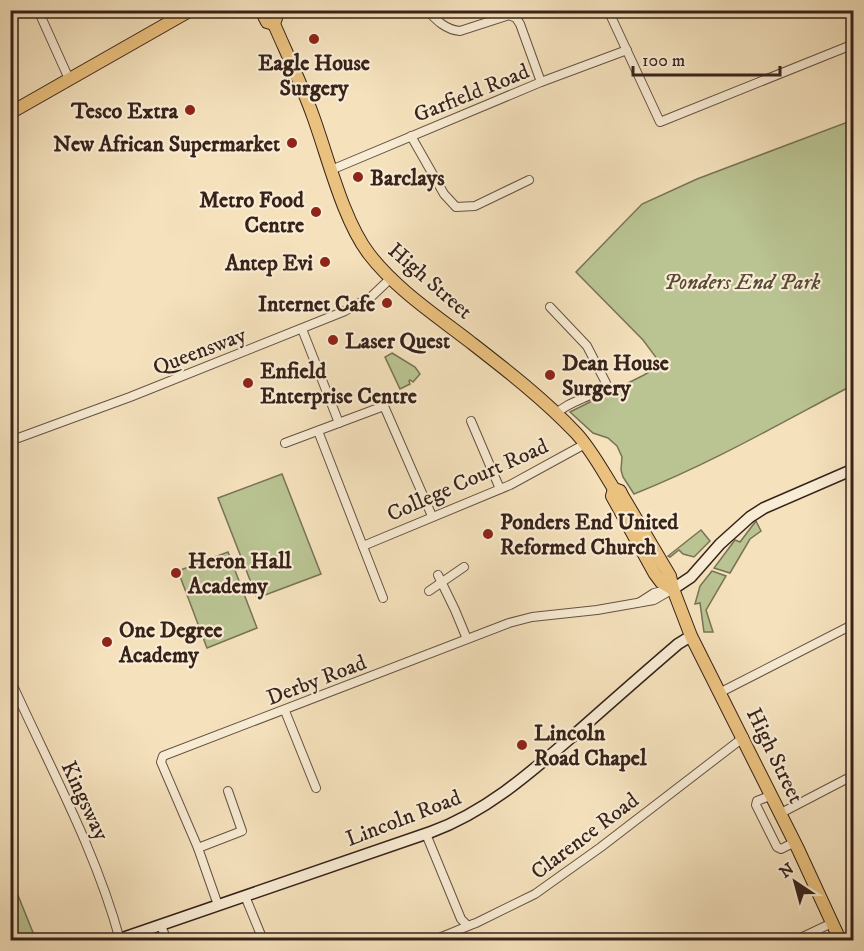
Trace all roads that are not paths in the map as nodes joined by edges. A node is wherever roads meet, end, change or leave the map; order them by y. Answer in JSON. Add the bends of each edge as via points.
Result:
{"nodes":[{"id":1,"x":38,"y":10,"type":"edge"},
{"id":2,"x":191,"y":10,"type":"edge"},
{"id":3,"x":261,"y":10,"type":"edge"},
{"id":4,"x":272,"y":10,"type":"edge"},
{"id":5,"x":428,"y":10,"type":"edge"},
{"id":6,"x":608,"y":10,"type":"edge"},
{"id":7,"x":274,"y":24,"type":"junction"},
{"id":8,"x":854,"y":44,"type":"edge"},
{"id":9,"x":627,"y":51,"type":"junction"},
{"id":10,"x":69,"y":79,"type":"junction"},
{"id":11,"x":541,"y":82,"type":"junction"},
{"id":12,"x":10,"y":113,"type":"edge"},
{"id":13,"x":411,"y":136,"type":"junction"},
{"id":14,"x":331,"y":170,"type":"junction"},
{"id":15,"x":529,"y":180,"type":"dead end"},
{"id":16,"x":391,"y":278,"type":"junction"},
{"id":17,"x":550,"y":308,"type":"dead end"},
{"id":18,"x":302,"y":329,"type":"junction"},
{"id":19,"x":556,"y":414,"type":"junction"},
{"id":20,"x":471,"y":421,"type":"dead end"},
{"id":21,"x":339,"y":423,"type":"junction"},
{"id":22,"x":318,"y":431,"type":"junction"},
{"id":23,"x":10,"y":441,"type":"edge"},
{"id":24,"x":285,"y":443,"type":"dead end"},
{"id":25,"x":585,"y":444,"type":"junction"},
{"id":26,"x":854,"y":469,"type":"edge"},
{"id":27,"x":500,"y":489,"type":"junction"},
{"id":28,"x":432,"y":516,"type":"junction"},
{"id":29,"x":363,"y":546,"type":"junction"},
{"id":30,"x":464,"y":567,"type":"dead end"},
{"id":31,"x":438,"y":575,"type":"dead end"},
{"id":32,"x":442,"y":583,"type":"junction"},
{"id":33,"x":673,"y":589,"type":"junction"},
{"id":34,"x":429,"y":591,"type":"dead end"},
{"id":35,"x":383,"y":598,"type":"dead end"},
{"id":36,"x":854,"y":624,"type":"edge"},
{"id":37,"x":691,"y":636,"type":"junction"},
{"id":38,"x":466,"y":639,"type":"junction"},
{"id":39,"x":10,"y":680,"type":"edge"},
{"id":40,"x":721,"y":692,"type":"junction"},
{"id":41,"x":285,"y":711,"type":"junction"},
{"id":42,"x":744,"y":737,"type":"junction"},
{"id":43,"x":854,"y":775,"type":"edge"},
{"id":44,"x":316,"y":788,"type":"dead end"},
{"id":45,"x":228,"y":791,"type":"dead end"},
{"id":46,"x":772,"y":795,"type":"junction"},
{"id":47,"x":781,"y":813,"type":"junction"},
{"id":48,"x":426,"y":834,"type":"junction"},
{"id":49,"x":795,"y":842,"type":"junction"},
{"id":50,"x":198,"y":848,"type":"junction"},
{"id":51,"x":245,"y":896,"type":"junction"},
{"id":52,"x":218,"y":905,"type":"junction"},
{"id":53,"x":832,"y":923,"type":"junction"},
{"id":54,"x":467,"y":925,"type":"junction"},
{"id":55,"x":161,"y":926,"type":"junction"},
{"id":56,"x":119,"y":940,"type":"edge"},
{"id":57,"x":167,"y":940,"type":"edge"},
{"id":58,"x":263,"y":940,"type":"edge"},
{"id":59,"x":433,"y":940,"type":"edge"},
{"id":60,"x":796,"y":940,"type":"edge"},
{"id":61,"x":840,"y":940,"type":"edge"}],
"edges":[{"from":1,"to":10,"type":"street"},
{"from":2,"to":10,"type":"main road"},
{"from":3,"to":7,"type":"main road","name":"High Street","via":[[267,22]]},
{"from":4,"to":7,"type":"main road","name":"High Street"},
{"from":5,"to":11,"type":"street","via":[[452,31],[510,15],[516,18]]},
{"from":6,"to":9,"type":"street"},
{"from":7,"to":14,"type":"main road","name":"High Street","via":[[309,104]]},
{"from":8,"to":9,"type":"street","via":[[660,122]]},
{"from":9,"to":11,"type":"street","name":"Garfield Road"},
{"from":10,"to":12,"type":"main road"},
{"from":11,"to":13,"type":"street","name":"Garfield Road"},
{"from":13,"to":14,"type":"street","name":"Garfield Road"},
{"from":13,"to":15,"type":"street","via":[[444,194],[456,207],[474,206]]},
{"from":14,"to":16,"type":"main road","name":"High Street","via":[[362,243]]},
{"from":16,"to":18,"type":"street","name":"Queensway","via":[[364,301]]},
{"from":16,"to":19,"type":"main road","name":"High Street"},
{"from":17,"to":19,"type":"street","via":[[587,346],[606,383],[602,390],[573,401]]},
{"from":18,"to":21,"type":"street"},
{"from":18,"to":23,"type":"street","name":"Queensway"},
{"from":19,"to":25,"type":"main road","name":"High Street"},
{"from":20,"to":27,"type":"street"},
{"from":21,"to":22,"type":"street"},
{"from":21,"to":28,"type":"street","via":[[385,407]]},
{"from":22,"to":24,"type":"street"},
{"from":22,"to":29,"type":"street"},
{"from":25,"to":27,"type":"street","name":"College Court Road"},
{"from":25,"to":33,"type":"main road","name":"High Street","via":[[614,489],[620,491],[670,576]]},
{"from":26,"to":33,"type":"street","via":[[750,517],[695,574]]},
{"from":27,"to":28,"type":"street","name":"College Court Road"},
{"from":28,"to":29,"type":"street","name":"College Court Road"},
{"from":29,"to":35,"type":"street"},
{"from":30,"to":32,"type":"street"},
{"from":31,"to":32,"type":"street"},
{"from":32,"to":34,"type":"street"},
{"from":32,"to":38,"type":"street"},
{"from":33,"to":37,"type":"main road","name":"High Street"},
{"from":33,"to":38,"type":"street","name":"Derby Road","via":[[658,599],[532,617]]},
{"from":36,"to":40,"type":"street"},
{"from":37,"to":40,"type":"main road","name":"High Street"},
{"from":37,"to":48,"type":"street","name":"Lincoln Road","via":[[521,779],[457,821]]},
{"from":38,"to":41,"type":"street","name":"Derby Road"},
{"from":39,"to":56,"type":"street","name":"Kingsway","via":[[92,855]]},
{"from":40,"to":42,"type":"main road","name":"High Street"},
{"from":41,"to":44,"type":"street"},
{"from":41,"to":50,"type":"street","name":"Derby Road","via":[[161,759]]},
{"from":42,"to":46,"type":"main road","name":"High Street"},
{"from":42,"to":54,"type":"street","name":"Clarence Road","via":[[536,894]]},
{"from":43,"to":47,"type":"street"},
{"from":45,"to":50,"type":"street","via":[[242,831]]},
{"from":46,"to":47,"type":"main road","name":"High Street"},
{"from":46,"to":49,"type":"street","via":[[756,805],[777,847]]},
{"from":47,"to":49,"type":"main road","name":"High Street"},
{"from":48,"to":51,"type":"street","name":"Lincoln Road"},
{"from":48,"to":54,"type":"street","via":[[461,919]]},
{"from":49,"to":53,"type":"main road","name":"High Street"},
{"from":50,"to":52,"type":"street","name":"Derby Road"},
{"from":51,"to":52,"type":"street","name":"Lincoln Road"},
{"from":51,"to":58,"type":"street"},
{"from":52,"to":55,"type":"street","name":"Lincoln Road"},
{"from":53,"to":60,"type":"street"},
{"from":53,"to":61,"type":"main road","name":"High Street"},
{"from":54,"to":59,"type":"street","name":"Clarence Road"},
{"from":55,"to":56,"type":"street","name":"Lincoln Road"},
{"from":55,"to":57,"type":"street"}]}
